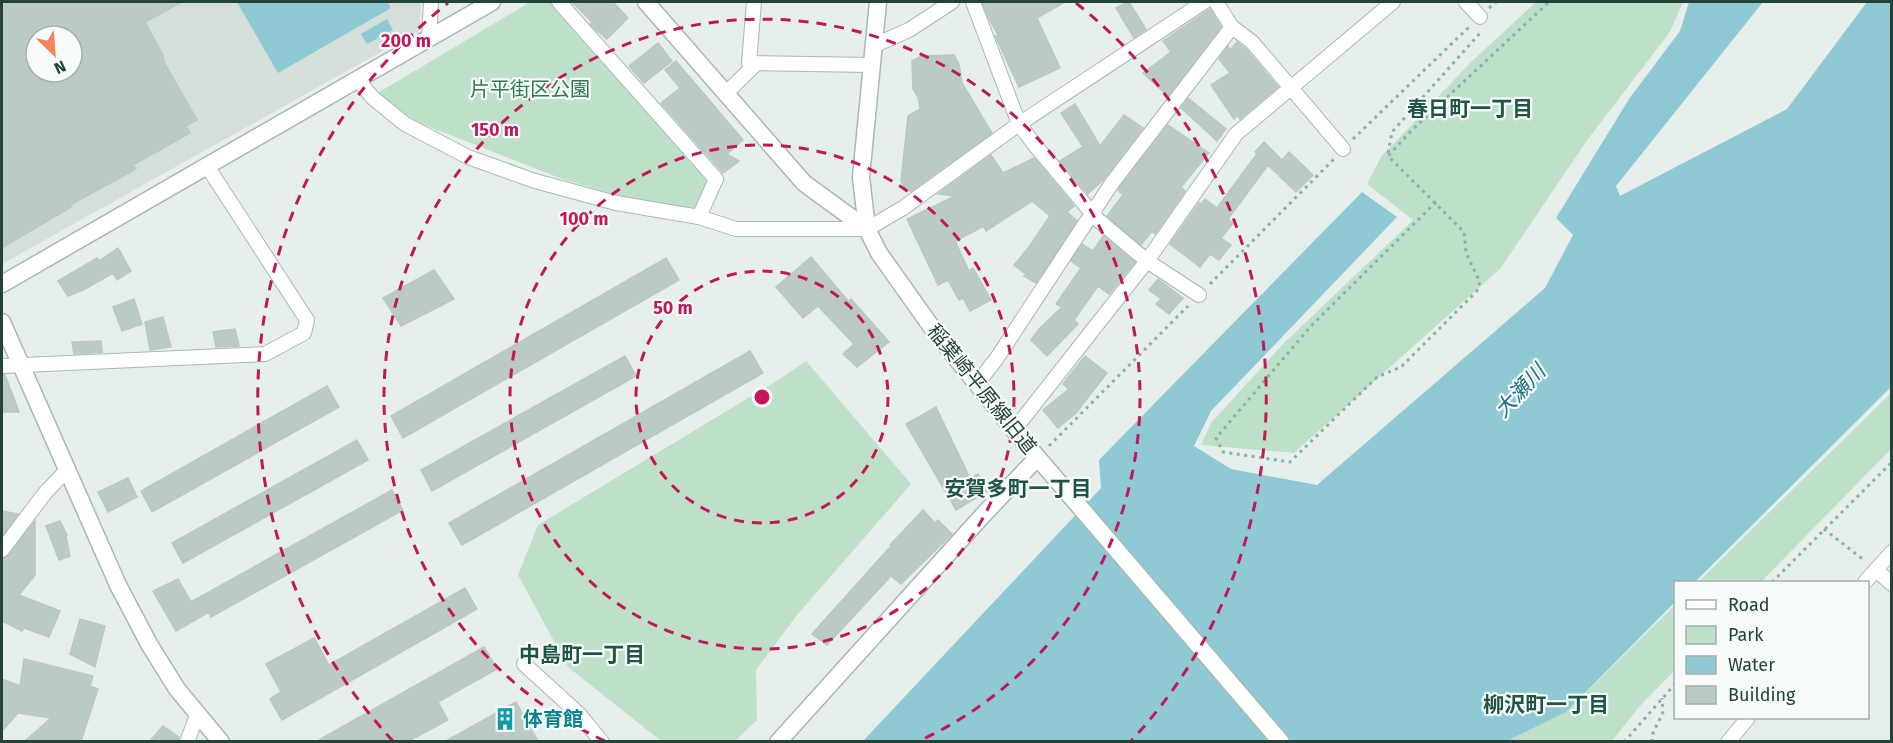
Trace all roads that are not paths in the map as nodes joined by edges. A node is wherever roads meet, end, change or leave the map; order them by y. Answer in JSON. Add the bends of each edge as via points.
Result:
{"nodes":[{"id":1,"x":431,"y":2,"type":"edge"},
{"id":2,"x":492,"y":2,"type":"edge"},
{"id":3,"x":559,"y":2,"type":"edge"},
{"id":4,"x":646,"y":2,"type":"edge"},
{"id":5,"x":754,"y":2,"type":"edge"},
{"id":6,"x":878,"y":2,"type":"edge"},
{"id":7,"x":952,"y":2,"type":"edge"},
{"id":8,"x":973,"y":2,"type":"edge"},
{"id":9,"x":1204,"y":2,"type":"edge"},
{"id":10,"x":1216,"y":2,"type":"edge"},
{"id":11,"x":1393,"y":2,"type":"edge"},
{"id":12,"x":1466,"y":2,"type":"edge"},
{"id":13,"x":1480,"y":16,"type":"road end"},
{"id":14,"x":1232,"y":27,"type":"junction"},
{"id":15,"x":429,"y":38,"type":"junction"},
{"id":16,"x":873,"y":46,"type":"junction"},
{"id":17,"x":757,"y":63,"type":"junction"},
{"id":18,"x":872,"y":65,"type":"junction"},
{"id":19,"x":357,"y":79,"type":"junction"},
{"id":20,"x":1291,"y":87,"type":"junction"},
{"id":21,"x":726,"y":93,"type":"junction"},
{"id":22,"x":1019,"y":124,"type":"junction"},
{"id":23,"x":1343,"y":149,"type":"road end"},
{"id":24,"x":207,"y":166,"type":"junction"},
{"id":25,"x":1092,"y":213,"type":"junction"},
{"id":26,"x":699,"y":217,"type":"junction"},
{"id":27,"x":867,"y":229,"type":"junction"},
{"id":28,"x":1147,"y":261,"type":"junction"},
{"id":29,"x":2,"y":284,"type":"edge"},
{"id":30,"x":1199,"y":295,"type":"road end"},
{"id":31,"x":2,"y":322,"type":"edge"},
{"id":32,"x":20,"y":365,"type":"junction"},
{"id":33,"x":2,"y":366,"type":"edge"},
{"id":34,"x":977,"y":384,"type":"junction"},
{"id":35,"x":1014,"y":430,"type":"junction"},
{"id":36,"x":1037,"y":458,"type":"junction"},
{"id":37,"x":66,"y":471,"type":"junction"},
{"id":38,"x":2,"y":550,"type":"edge"},
{"id":39,"x":1892,"y":552,"type":"edge"},
{"id":40,"x":1876,"y":570,"type":"junction"},
{"id":41,"x":1866,"y":581,"type":"edge"},
{"id":42,"x":1892,"y":584,"type":"edge"},
{"id":43,"x":524,"y":664,"type":"dead end"},
{"id":44,"x":198,"y":713,"type":"junction"},
{"id":45,"x":1746,"y":719,"type":"edge"},
{"id":46,"x":187,"y":741,"type":"edge"},
{"id":47,"x":221,"y":741,"type":"edge"},
{"id":48,"x":602,"y":741,"type":"edge"},
{"id":49,"x":778,"y":741,"type":"edge"},
{"id":50,"x":1281,"y":741,"type":"edge"},
{"id":51,"x":1728,"y":741,"type":"edge"}],
"edges":[{"from":1,"to":15,"type":"street"},
{"from":2,"to":15,"type":"street"},
{"from":3,"to":26,"type":"street","via":[[716,179]]},
{"from":4,"to":21,"type":"street"},
{"from":5,"to":17,"type":"street","via":[[749,63]]},
{"from":6,"to":16,"type":"street","name":"稲葉崎平原線旧道"},
{"from":7,"to":16,"type":"street","via":[[909,30]]},
{"from":8,"to":22,"type":"street"},
{"from":9,"to":22,"type":"street"},
{"from":10,"to":14,"type":"street"},
{"from":11,"to":20,"type":"street"},
{"from":12,"to":13,"type":"street"},
{"from":14,"to":20,"type":"street","via":[[1252,42]]},
{"from":14,"to":25,"type":"street"},
{"from":15,"to":19,"type":"street"},
{"from":16,"to":18,"type":"street","name":"稲葉崎平原線旧道"},
{"from":17,"to":18,"type":"street"},
{"from":17,"to":21,"type":"street"},
{"from":18,"to":27,"type":"street","name":"稲葉崎平原線旧道","via":[[861,177]]},
{"from":19,"to":24,"type":"street"},
{"from":19,"to":26,"type":"street","via":[[405,124],[468,157],[535,181],[616,203]]},
{"from":20,"to":23,"type":"street"},
{"from":20,"to":28,"type":"street","via":[[1236,134]]},
{"from":21,"to":27,"type":"street","via":[[804,183]]},
{"from":22,"to":25,"type":"street"},
{"from":22,"to":27,"type":"street","via":[[903,208]]},
{"from":24,"to":29,"type":"street"},
{"from":24,"to":32,"type":"street","via":[[307,320],[304,333],[265,354]]},
{"from":25,"to":28,"type":"street"},
{"from":25,"to":34,"type":"street"},
{"from":26,"to":27,"type":"street","via":[[736,229]]},
{"from":27,"to":34,"type":"street","name":"稲葉崎平原線旧道","via":[[885,262]]},
{"from":28,"to":30,"type":"street"},
{"from":28,"to":35,"type":"street"},
{"from":31,"to":32,"type":"street"},
{"from":32,"to":33,"type":"street"},
{"from":32,"to":37,"type":"street"},
{"from":34,"to":35,"type":"street","name":"稲葉崎平原線旧道"},
{"from":35,"to":36,"type":"street","name":"稲葉崎平原線旧道"},
{"from":36,"to":49,"type":"street"},
{"from":36,"to":50,"type":"street","name":"稲葉崎平原線旧道"},
{"from":37,"to":38,"type":"street"},
{"from":37,"to":44,"type":"street","via":[[139,625],[177,689]]},
{"from":39,"to":40,"type":"street"},
{"from":40,"to":41,"type":"street"},
{"from":40,"to":42,"type":"street"},
{"from":43,"to":48,"type":"street","via":[[579,714]]},
{"from":44,"to":46,"type":"street"},
{"from":44,"to":47,"type":"street"},
{"from":45,"to":51,"type":"street"}]}
